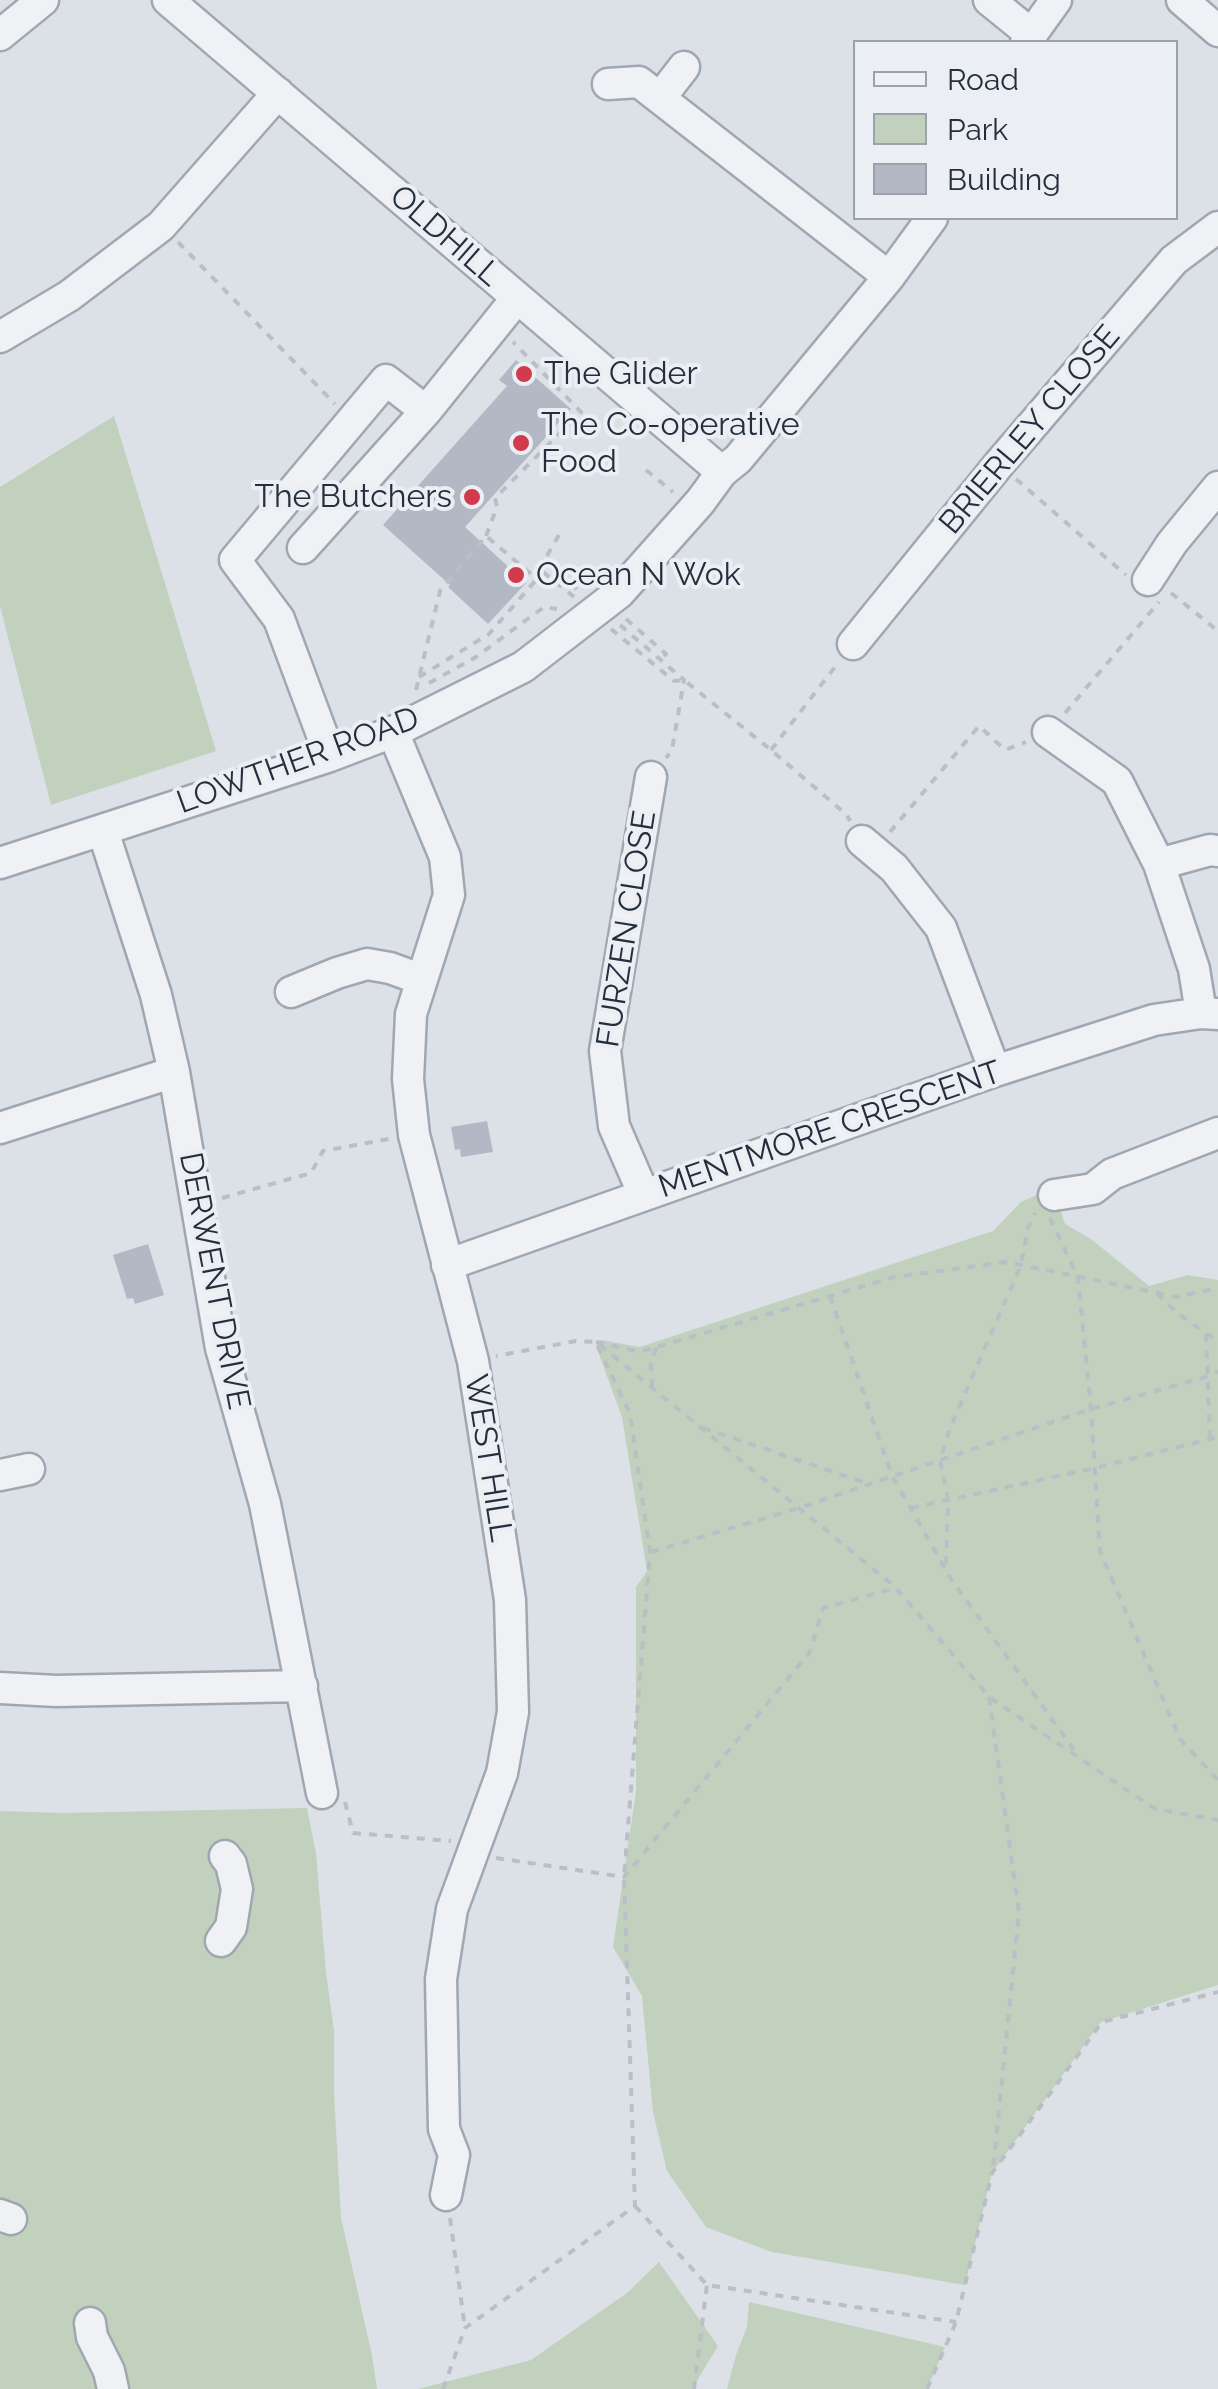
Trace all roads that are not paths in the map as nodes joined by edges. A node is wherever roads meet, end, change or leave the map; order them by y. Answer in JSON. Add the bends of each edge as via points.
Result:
{"nodes":[{"id":1,"x":42,"y":0,"type":"edge"},
{"id":2,"x":168,"y":0,"type":"edge"},
{"id":3,"x":989,"y":0,"type":"edge"},
{"id":4,"x":1056,"y":0,"type":"edge"},
{"id":5,"x":1182,"y":0,"type":"edge"},
{"id":6,"x":1218,"y":30,"type":"edge"},
{"id":7,"x":0,"y":35,"type":"edge"},
{"id":8,"x":1028,"y":38,"type":"edge"},
{"id":9,"x":684,"y":67,"type":"dead end"},
{"id":10,"x":608,"y":84,"type":"dead end"},
{"id":11,"x":278,"y":93,"type":"junction"},
{"id":12,"x":660,"y":98,"type":"junction"},
{"id":13,"x":931,"y":220,"type":"edge"},
{"id":14,"x":1218,"y":227,"type":"edge"},
{"id":15,"x":889,"y":277,"type":"junction"},
{"id":16,"x":517,"y":298,"type":"junction"},
{"id":17,"x":0,"y":338,"type":"edge"},
{"id":18,"x":426,"y":412,"type":"junction"},
{"id":19,"x":722,"y":472,"type":"junction"},
{"id":20,"x":1218,"y":487,"type":"edge"},
{"id":21,"x":304,"y":548,"type":"dead end"},
{"id":22,"x":1148,"y":580,"type":"road end"},
{"id":23,"x":853,"y":644,"type":"road end"},
{"id":24,"x":394,"y":732,"type":"junction"},
{"id":25,"x":1048,"y":732,"type":"road end"},
{"id":26,"x":330,"y":756,"type":"junction"},
{"id":27,"x":651,"y":777,"type":"road end"},
{"id":28,"x":103,"y":831,"type":"junction"},
{"id":29,"x":862,"y":841,"type":"road end"},
{"id":30,"x":1218,"y":851,"type":"edge"},
{"id":31,"x":0,"y":864,"type":"edge"},
{"id":32,"x":1159,"y":864,"type":"junction"},
{"id":33,"x":420,"y":979,"type":"junction"},
{"id":34,"x":291,"y":992,"type":"dead end"},
{"id":35,"x":1209,"y":1014,"type":"edge"},
{"id":36,"x":995,"y":1071,"type":"junction"},
{"id":37,"x":174,"y":1072,"type":"junction"},
{"id":38,"x":0,"y":1128,"type":"edge"},
{"id":39,"x":1218,"y":1133,"type":"edge"},
{"id":40,"x":644,"y":1195,"type":"junction"},
{"id":41,"x":1048,"y":1197,"type":"road end"},
{"id":42,"x":447,"y":1265,"type":"junction"},
{"id":43,"x":302,"y":1686,"type":"junction"},
{"id":44,"x":0,"y":1688,"type":"edge"},
{"id":45,"x":322,"y":1793,"type":"road end"},
{"id":46,"x":225,"y":1856,"type":"dead end"},
{"id":47,"x":221,"y":1941,"type":"dead end"},
{"id":48,"x":446,"y":2194,"type":"road end"},
{"id":49,"x":90,"y":2324,"type":"dead end"},
{"id":50,"x":113,"y":2389,"type":"edge"}],
"edges":[{"from":1,"to":7,"type":"street"},
{"from":2,"to":11,"type":"street","name":"OLDHILL"},
{"from":3,"to":8,"type":"street"},
{"from":4,"to":8,"type":"street"},
{"from":5,"to":6,"type":"street"},
{"from":9,"to":12,"type":"street"},
{"from":10,"to":12,"type":"street","via":[[639,82]]},
{"from":11,"to":16,"type":"street","name":"OLDHILL"},
{"from":11,"to":17,"type":"street","via":[[161,226]]},
{"from":12,"to":15,"type":"street"},
{"from":13,"to":15,"type":"street","name":"LOWTHER ROAD"},
{"from":14,"to":23,"type":"street","name":"BRIERLEY CLOSE","via":[[1174,260]]},
{"from":15,"to":19,"type":"street","name":"LOWTHER ROAD"},
{"from":16,"to":18,"type":"street"},
{"from":16,"to":19,"type":"street","name":"OLDHILL"},
{"from":18,"to":21,"type":"street"},
{"from":18,"to":26,"type":"street","via":[[386,380],[235,560],[279,619]]},
{"from":19,"to":24,"type":"street","name":"LOWTHER ROAD","via":[[620,593],[522,667]]},
{"from":20,"to":22,"type":"street"},
{"from":24,"to":26,"type":"street","name":"LOWTHER ROAD"},
{"from":24,"to":33,"type":"street","name":"WEST HILL","via":[[445,857],[449,896]]},
{"from":25,"to":32,"type":"street","via":[[1117,781]]},
{"from":26,"to":28,"type":"street","name":"LOWTHER ROAD"},
{"from":27,"to":40,"type":"street","name":"FURZEN CLOSE","via":[[605,1050],[614,1126]]},
{"from":28,"to":31,"type":"street","name":"LOWTHER ROAD"},
{"from":28,"to":37,"type":"street","name":"DERWENT DRIVE"},
{"from":29,"to":36,"type":"street","via":[[894,868],[941,928]]},
{"from":30,"to":32,"type":"street"},
{"from":32,"to":35,"type":"street"},
{"from":33,"to":34,"type":"street","via":[[367,964]]},
{"from":33,"to":42,"type":"street","name":"WEST HILL","via":[[408,1079],[414,1135]]},
{"from":35,"to":36,"type":"street","name":"MENTMORE CRESCENT","via":[[1154,1020]]},
{"from":36,"to":40,"type":"street","name":"MENTMORE CRESCENT"},
{"from":37,"to":38,"type":"street"},
{"from":37,"to":43,"type":"street","name":"DERWENT DRIVE","via":[[221,1348],[265,1504]]},
{"from":39,"to":41,"type":"street","via":[[1112,1174],[1092,1189]]},
{"from":40,"to":42,"type":"street","name":"MENTMORE CRESCENT"},
{"from":42,"to":48,"type":"street","name":"WEST HILL","via":[[473,1361],[510,1600],[514,1712],[502,1773],[452,1909],[441,1979],[444,2130],[454,2156]]},
{"from":43,"to":44,"type":"street"},
{"from":43,"to":45,"type":"street","name":"DERWENT DRIVE"},
{"from":46,"to":47,"type":"street","via":[[237,1890]]},
{"from":49,"to":50,"type":"street"}]}
